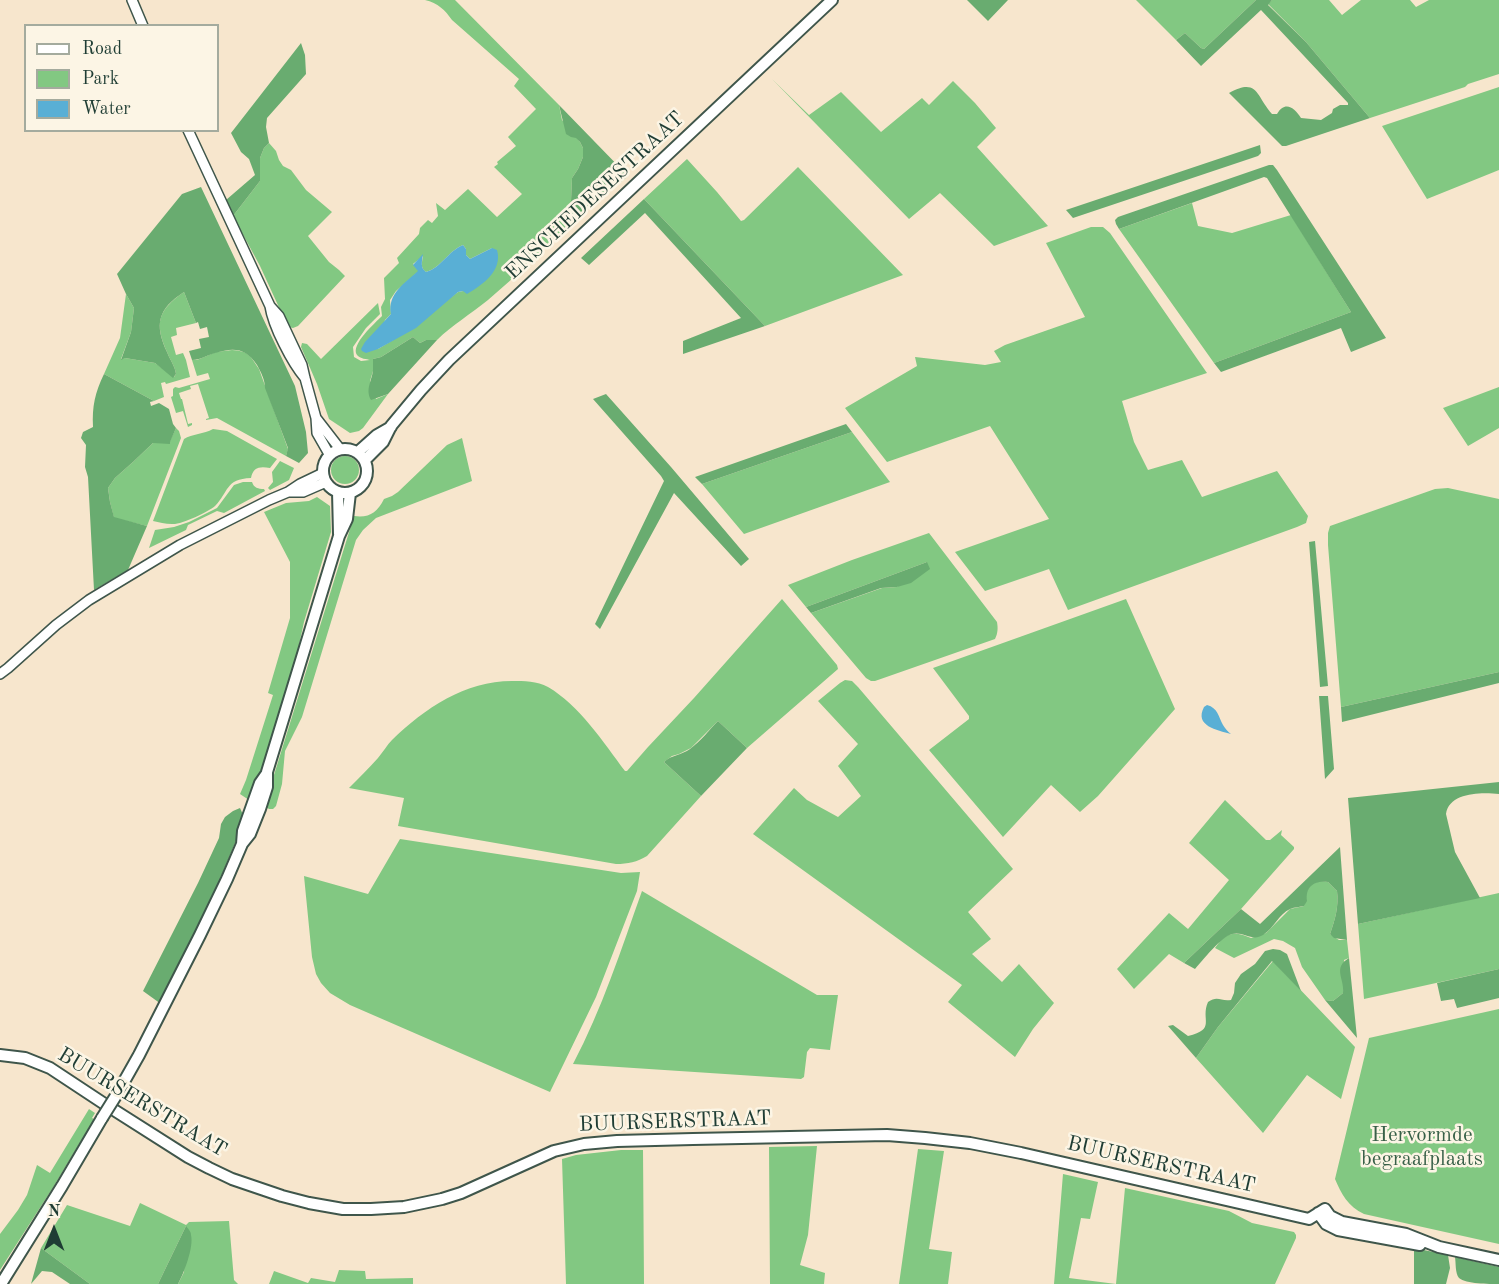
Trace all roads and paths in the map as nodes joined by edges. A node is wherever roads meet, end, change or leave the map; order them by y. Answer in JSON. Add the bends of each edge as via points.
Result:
{"nodes":[{"id":1,"x":132,"y":0,"type":"edge"},
{"id":2,"x":832,"y":0,"type":"edge"},
{"id":3,"x":142,"y":24,"type":"edge"},
{"id":4,"x":189,"y":132,"type":"edge"},
{"id":5,"x":316,"y":418,"type":"junction"},
{"id":6,"x":340,"y":449,"type":"junction"},
{"id":7,"x":329,"y":454,"type":"junction"},
{"id":8,"x":362,"y":456,"type":"junction"},
{"id":9,"x":324,"y":477,"type":"junction"},
{"id":10,"x":338,"y":492,"type":"junction"},
{"id":11,"x":350,"y":493,"type":"junction"},
{"id":12,"x":339,"y":536,"type":"junction"},
{"id":13,"x":0,"y":674,"type":"edge"},
{"id":14,"x":0,"y":1054,"type":"edge"},
{"id":15,"x":1499,"y":1260,"type":"edge"},
{"id":16,"x":1,"y":1284,"type":"edge"}],
"edges":[{"from":1,"to":3,"type":"street"},
{"from":2,"to":8,"type":"main road","name":"ENSCHEDESESTRAAT","via":[[456,353],[391,426],[377,435]]},
{"from":4,"to":5,"type":"street","via":[[270,306],[275,325],[304,378]]},
{"from":5,"to":6,"type":"street"},
{"from":5,"to":7,"type":"street","via":[[317,433]]},
{"from":6,"to":7,"type":"main road"},
{"from":6,"to":8,"type":"main road"},
{"from":7,"to":9,"type":"main road"},
{"from":8,"to":11,"type":"main road","via":[[367,466],[366,479]]},
{"from":9,"to":10,"type":"main road"},
{"from":9,"to":13,"type":"street","via":[[300,483],[180,545],[89,600]]},
{"from":10,"to":11,"type":"main road"},
{"from":10,"to":12,"type":"main road"},
{"from":11,"to":12,"type":"main road","via":[[347,519]]},
{"from":12,"to":16,"type":"main road","bridge":true,"via":[[242,844],[139,1055]]},
{"from":14,"to":15,"type":"main road","name":"BUURSERSTRAAT","via":[[22,1057],[50,1068],[188,1157],[232,1179],[282,1196],[344,1209],[404,1207],[442,1199],[554,1151],[584,1144],[887,1135],[948,1140],[1021,1153],[1309,1219],[1321,1211],[1342,1222],[1406,1234],[1439,1247]]}]}
